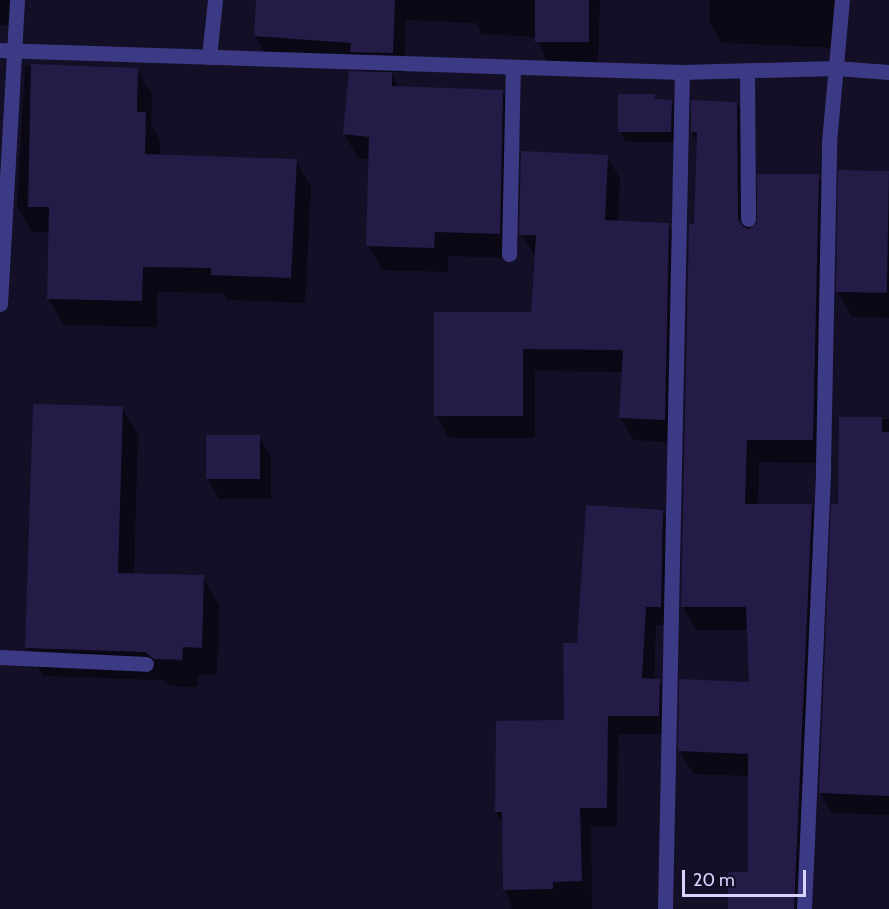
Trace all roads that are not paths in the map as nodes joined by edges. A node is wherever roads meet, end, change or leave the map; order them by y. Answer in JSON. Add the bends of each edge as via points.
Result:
{"nodes":[{"id":1,"x":17,"y":0,"type":"edge"},
{"id":2,"x":215,"y":0,"type":"edge"},
{"id":3,"x":842,"y":0,"type":"edge"},
{"id":4,"x":7,"y":50,"type":"edge"},
{"id":5,"x":209,"y":57,"type":"junction"},
{"id":6,"x":513,"y":68,"type":"junction"},
{"id":7,"x":836,"y":68,"type":"junction"},
{"id":8,"x":747,"y":71,"type":"junction"},
{"id":9,"x":682,"y":72,"type":"junction"},
{"id":10,"x":889,"y":72,"type":"edge"},
{"id":11,"x":748,"y":219,"type":"dead end"},
{"id":12,"x":509,"y":254,"type":"dead end"},
{"id":13,"x":0,"y":304,"type":"edge"},
{"id":14,"x":0,"y":657,"type":"edge"},
{"id":15,"x":146,"y":664,"type":"dead end"},
{"id":16,"x":665,"y":909,"type":"edge"},
{"id":17,"x":804,"y":909,"type":"edge"}],
"edges":[{"from":1,"to":4,"type":"street"},
{"from":2,"to":5,"type":"street"},
{"from":3,"to":7,"type":"street"},
{"from":4,"to":5,"type":"street"},
{"from":4,"to":13,"type":"street"},
{"from":5,"to":6,"type":"street"},
{"from":6,"to":9,"type":"street"},
{"from":6,"to":12,"type":"street"},
{"from":7,"to":8,"type":"street"},
{"from":7,"to":10,"type":"street"},
{"from":7,"to":17,"type":"street","via":[[827,200],[823,466]]},
{"from":8,"to":9,"type":"street"},
{"from":8,"to":11,"type":"street"},
{"from":9,"to":16,"type":"street"},
{"from":14,"to":15,"type":"street"}]}
